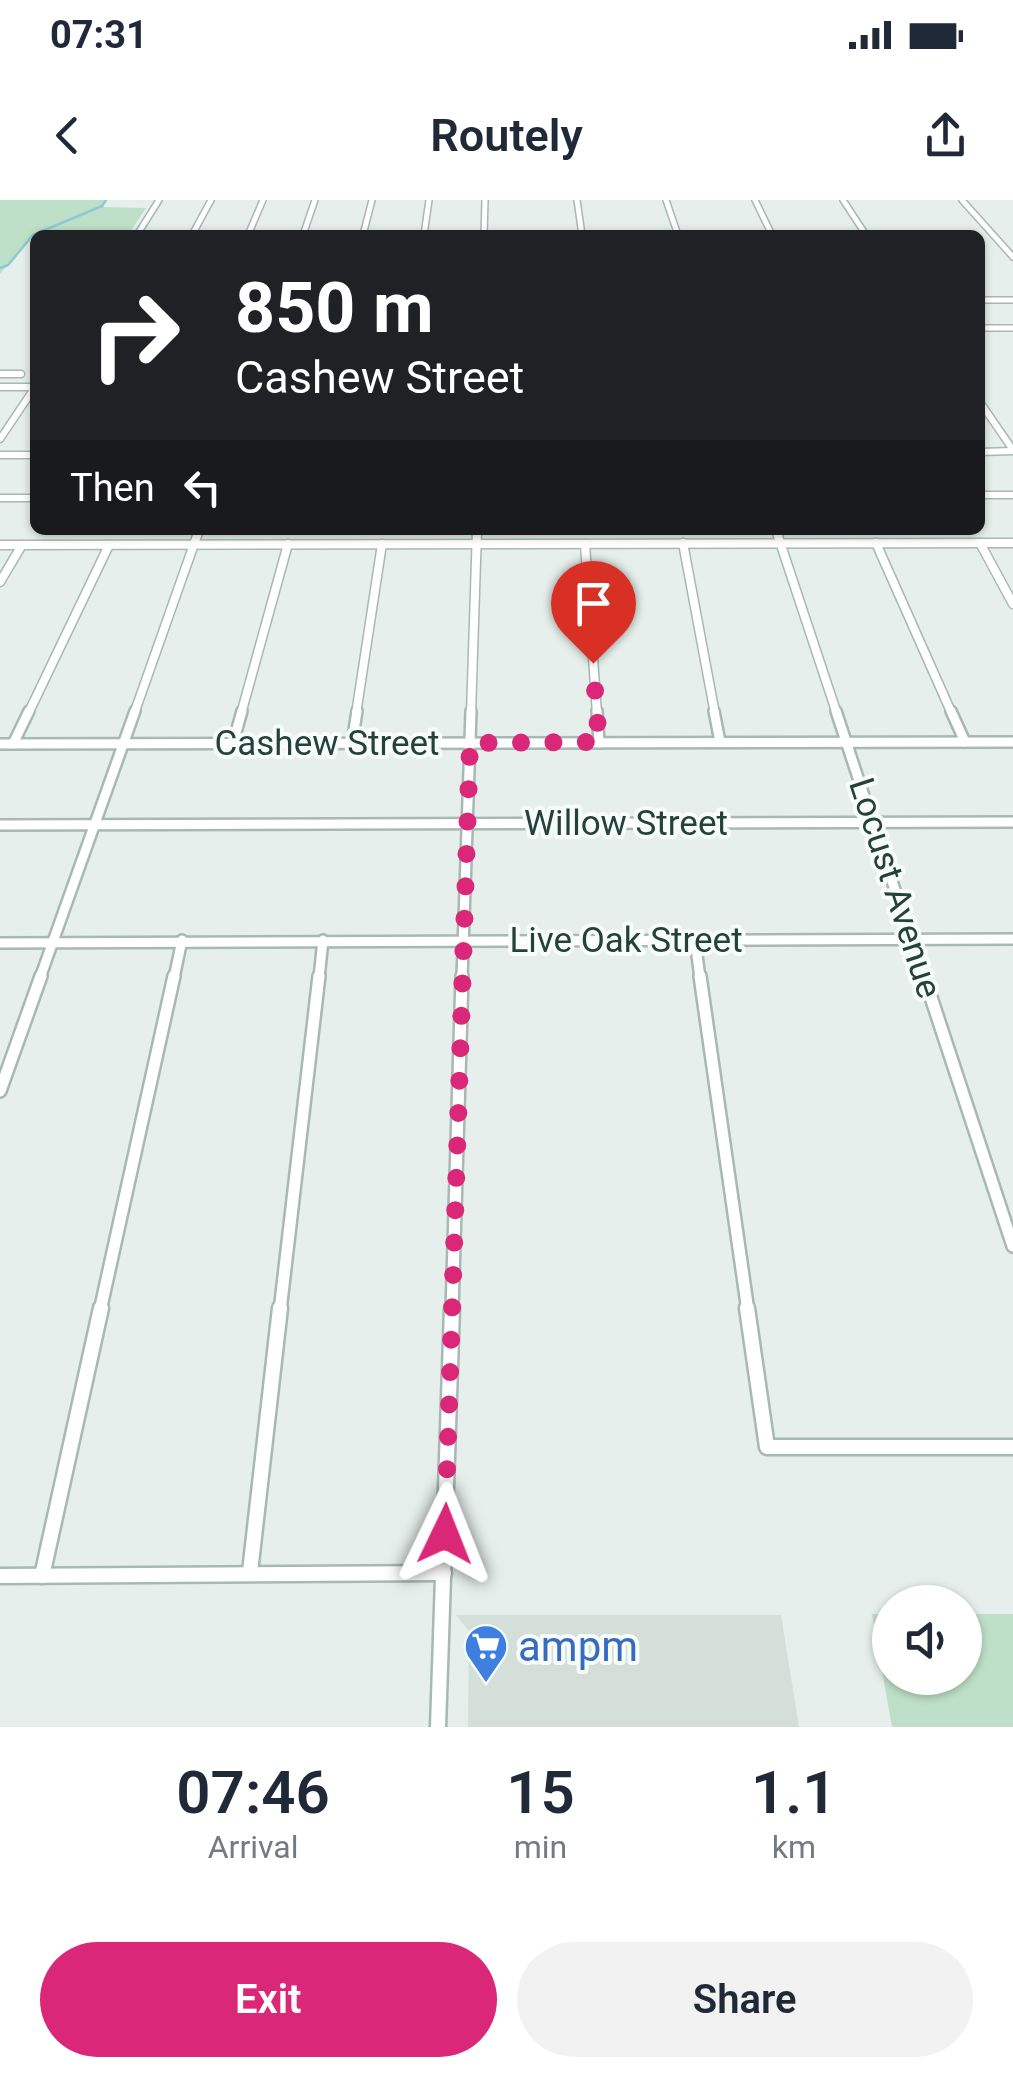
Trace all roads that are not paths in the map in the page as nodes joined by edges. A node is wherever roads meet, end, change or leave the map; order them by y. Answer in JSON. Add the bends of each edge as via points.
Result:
{"nodes":[{"id":1,"x":159,"y":200,"type":"edge"},
{"id":2,"x":211,"y":200,"type":"edge"},
{"id":3,"x":263,"y":200,"type":"edge"},
{"id":4,"x":316,"y":200,"type":"edge"},
{"id":5,"x":372,"y":200,"type":"edge"},
{"id":6,"x":428,"y":200,"type":"edge"},
{"id":7,"x":485,"y":200,"type":"edge"},
{"id":8,"x":577,"y":200,"type":"edge"},
{"id":9,"x":666,"y":200,"type":"edge"},
{"id":10,"x":755,"y":200,"type":"edge"},
{"id":11,"x":844,"y":200,"type":"edge"},
{"id":12,"x":962,"y":200,"type":"edge"},
{"id":13,"x":140,"y":230,"type":"edge"},
{"id":14,"x":195,"y":230,"type":"edge"},
{"id":15,"x":250,"y":230,"type":"edge"},
{"id":16,"x":306,"y":230,"type":"edge"},
{"id":17,"x":364,"y":230,"type":"edge"},
{"id":18,"x":425,"y":230,"type":"edge"},
{"id":19,"x":484,"y":230,"type":"edge"},
{"id":20,"x":581,"y":230,"type":"edge"},
{"id":21,"x":676,"y":230,"type":"edge"},
{"id":22,"x":770,"y":230,"type":"edge"},
{"id":23,"x":863,"y":230,"type":"edge"},
{"id":24,"x":1013,"y":257,"type":"edge"},
{"id":25,"x":985,"y":300,"type":"edge"},
{"id":26,"x":1013,"y":300,"type":"edge"},
{"id":27,"x":985,"y":328,"type":"edge"},
{"id":28,"x":1003,"y":328,"type":"junction"},
{"id":29,"x":1013,"y":328,"type":"edge"},
{"id":30,"x":1013,"y":342,"type":"edge"},
{"id":31,"x":0,"y":374,"type":"edge"},
{"id":32,"x":22,"y":374,"type":"dead end"},
{"id":33,"x":0,"y":387,"type":"edge"},
{"id":34,"x":30,"y":387,"type":"edge"},
{"id":35,"x":30,"y":394,"type":"edge"},
{"id":36,"x":985,"y":409,"type":"edge"},
{"id":37,"x":0,"y":439,"type":"edge"},
{"id":38,"x":1013,"y":451,"type":"edge"},
{"id":39,"x":985,"y":452,"type":"edge"},
{"id":40,"x":0,"y":455,"type":"edge"},
{"id":41,"x":30,"y":455,"type":"edge"},
{"id":42,"x":985,"y":495,"type":"edge"},
{"id":43,"x":1013,"y":495,"type":"edge"},
{"id":44,"x":0,"y":498,"type":"edge"},
{"id":45,"x":30,"y":498,"type":"edge"},
{"id":46,"x":197,"y":535,"type":"edge"},
{"id":47,"x":477,"y":535,"type":"edge"},
{"id":48,"x":778,"y":535,"type":"edge"},
{"id":49,"x":780,"y":543,"type":"junction"},
{"id":50,"x":876,"y":543,"type":"junction"},
{"id":51,"x":980,"y":543,"type":"junction"},
{"id":52,"x":1013,"y":543,"type":"edge"},
{"id":53,"x":288,"y":544,"type":"junction"},
{"id":54,"x":382,"y":544,"type":"junction"},
{"id":55,"x":476,"y":544,"type":"junction"},
{"id":56,"x":585,"y":544,"type":"junction"},
{"id":57,"x":683,"y":544,"type":"junction"},
{"id":58,"x":0,"y":545,"type":"edge"},
{"id":59,"x":22,"y":545,"type":"junction"},
{"id":60,"x":108,"y":545,"type":"junction"},
{"id":61,"x":194,"y":545,"type":"junction"},
{"id":62,"x":0,"y":582,"type":"edge"},
{"id":63,"x":1013,"y":604,"type":"edge"},
{"id":64,"x":599,"y":742,"type":"junction"},
{"id":65,"x":720,"y":742,"type":"junction"},
{"id":66,"x":848,"y":742,"type":"junction"},
{"id":67,"x":965,"y":742,"type":"junction"},
{"id":68,"x":1013,"y":742,"type":"edge"},
{"id":69,"x":233,"y":743,"type":"junction"},
{"id":70,"x":352,"y":743,"type":"junction"},
{"id":71,"x":470,"y":743,"type":"junction"},
{"id":72,"x":0,"y":744,"type":"edge"},
{"id":73,"x":13,"y":744,"type":"junction"},
{"id":74,"x":125,"y":744,"type":"junction"},
{"id":75,"x":873,"y":822,"type":"junction"},
{"id":76,"x":1013,"y":822,"type":"edge"},
{"id":77,"x":468,"y":824,"type":"junction"},
{"id":78,"x":0,"y":825,"type":"edge"},
{"id":79,"x":95,"y":825,"type":"junction"},
{"id":80,"x":910,"y":939,"type":"junction"},
{"id":81,"x":1013,"y":939,"type":"edge"},
{"id":82,"x":182,"y":940,"type":"junction"},
{"id":83,"x":323,"y":940,"type":"junction"},
{"id":84,"x":696,"y":940,"type":"junction"},
{"id":85,"x":465,"y":941,"type":"junction"},
{"id":86,"x":53,"y":942,"type":"junction"},
{"id":87,"x":0,"y":943,"type":"edge"},
{"id":88,"x":0,"y":1090,"type":"edge"},
{"id":89,"x":1013,"y":1246,"type":"edge"},
{"id":90,"x":1013,"y":1447,"type":"edge"},
{"id":91,"x":250,"y":1572,"type":"junction"},
{"id":92,"x":444,"y":1573,"type":"junction"},
{"id":93,"x":0,"y":1576,"type":"edge"},
{"id":94,"x":42,"y":1576,"type":"junction"},
{"id":95,"x":438,"y":1727,"type":"edge"}],
"edges":[{"from":1,"to":13,"type":"street"},
{"from":2,"to":14,"type":"street"},
{"from":3,"to":15,"type":"street"},
{"from":4,"to":16,"type":"street"},
{"from":5,"to":17,"type":"street"},
{"from":6,"to":18,"type":"street"},
{"from":7,"to":19,"type":"street"},
{"from":8,"to":20,"type":"street"},
{"from":9,"to":21,"type":"street"},
{"from":10,"to":22,"type":"street"},
{"from":11,"to":23,"type":"street"},
{"from":12,"to":24,"type":"street"},
{"from":25,"to":26,"type":"street"},
{"from":27,"to":28,"type":"street"},
{"from":28,"to":29,"type":"street"},
{"from":28,"to":30,"type":"street"},
{"from":31,"to":32,"type":"street"},
{"from":33,"to":34,"type":"street"},
{"from":35,"to":37,"type":"street"},
{"from":36,"to":38,"type":"street"},
{"from":38,"to":39,"type":"street"},
{"from":40,"to":41,"type":"street"},
{"from":42,"to":43,"type":"street"},
{"from":44,"to":45,"type":"street"},
{"from":46,"to":61,"type":"street"},
{"from":47,"to":55,"type":"street"},
{"from":48,"to":49,"type":"street","name":"Locust Avenue"},
{"from":49,"to":50,"type":"street"},
{"from":49,"to":57,"type":"street"},
{"from":49,"to":66,"type":"street","name":"Locust Avenue"},
{"from":50,"to":51,"type":"street"},
{"from":50,"to":67,"type":"street"},
{"from":51,"to":52,"type":"street"},
{"from":51,"to":63,"type":"street"},
{"from":53,"to":54,"type":"street"},
{"from":53,"to":61,"type":"street"},
{"from":53,"to":69,"type":"street"},
{"from":54,"to":55,"type":"street"},
{"from":54,"to":70,"type":"street"},
{"from":55,"to":56,"type":"street"},
{"from":55,"to":71,"type":"street"},
{"from":56,"to":57,"type":"street"},
{"from":56,"to":64,"type":"street"},
{"from":57,"to":65,"type":"street"},
{"from":58,"to":59,"type":"street"},
{"from":59,"to":60,"type":"street"},
{"from":59,"to":62,"type":"street"},
{"from":60,"to":61,"type":"street"},
{"from":60,"to":73,"type":"street"},
{"from":61,"to":74,"type":"street"},
{"from":64,"to":65,"type":"street","name":"Cashew Street"},
{"from":64,"to":71,"type":"street","name":"Cashew Street"},
{"from":65,"to":66,"type":"street","name":"Cashew Street"},
{"from":66,"to":67,"type":"street","name":"Cashew Street"},
{"from":66,"to":75,"type":"street","name":"Locust Avenue"},
{"from":67,"to":68,"type":"street","name":"Cashew Street"},
{"from":69,"to":70,"type":"street","name":"Cashew Street"},
{"from":69,"to":74,"type":"street","name":"Cashew Street"},
{"from":70,"to":71,"type":"street","name":"Cashew Street"},
{"from":71,"to":77,"type":"street"},
{"from":72,"to":73,"type":"street","name":"Cashew Street"},
{"from":73,"to":74,"type":"street","name":"Cashew Street"},
{"from":74,"to":79,"type":"street"},
{"from":75,"to":76,"type":"street","name":"Willow Street"},
{"from":75,"to":77,"type":"street","name":"Willow Street"},
{"from":75,"to":80,"type":"street","name":"Locust Avenue"},
{"from":77,"to":79,"type":"street","name":"Willow Street"},
{"from":77,"to":85,"type":"street"},
{"from":78,"to":79,"type":"street","name":"Willow Street"},
{"from":79,"to":86,"type":"street"},
{"from":80,"to":81,"type":"street","name":"Live Oak Street"},
{"from":80,"to":84,"type":"street","name":"Live Oak Street"},
{"from":80,"to":89,"type":"street","name":"Locust Avenue"},
{"from":82,"to":83,"type":"street","name":"Live Oak Street"},
{"from":82,"to":86,"type":"street","name":"Live Oak Street"},
{"from":82,"to":94,"type":"street"},
{"from":83,"to":85,"type":"street","name":"Live Oak Street"},
{"from":83,"to":91,"type":"street"},
{"from":84,"to":85,"type":"street","name":"Live Oak Street"},
{"from":84,"to":90,"type":"street","via":[[766,1447]]},
{"from":85,"to":92,"type":"street"},
{"from":86,"to":87,"type":"street","name":"Live Oak Street"},
{"from":86,"to":88,"type":"street"},
{"from":91,"to":92,"type":"street"},
{"from":91,"to":94,"type":"street"},
{"from":92,"to":95,"type":"street"},
{"from":93,"to":94,"type":"street"}]}
